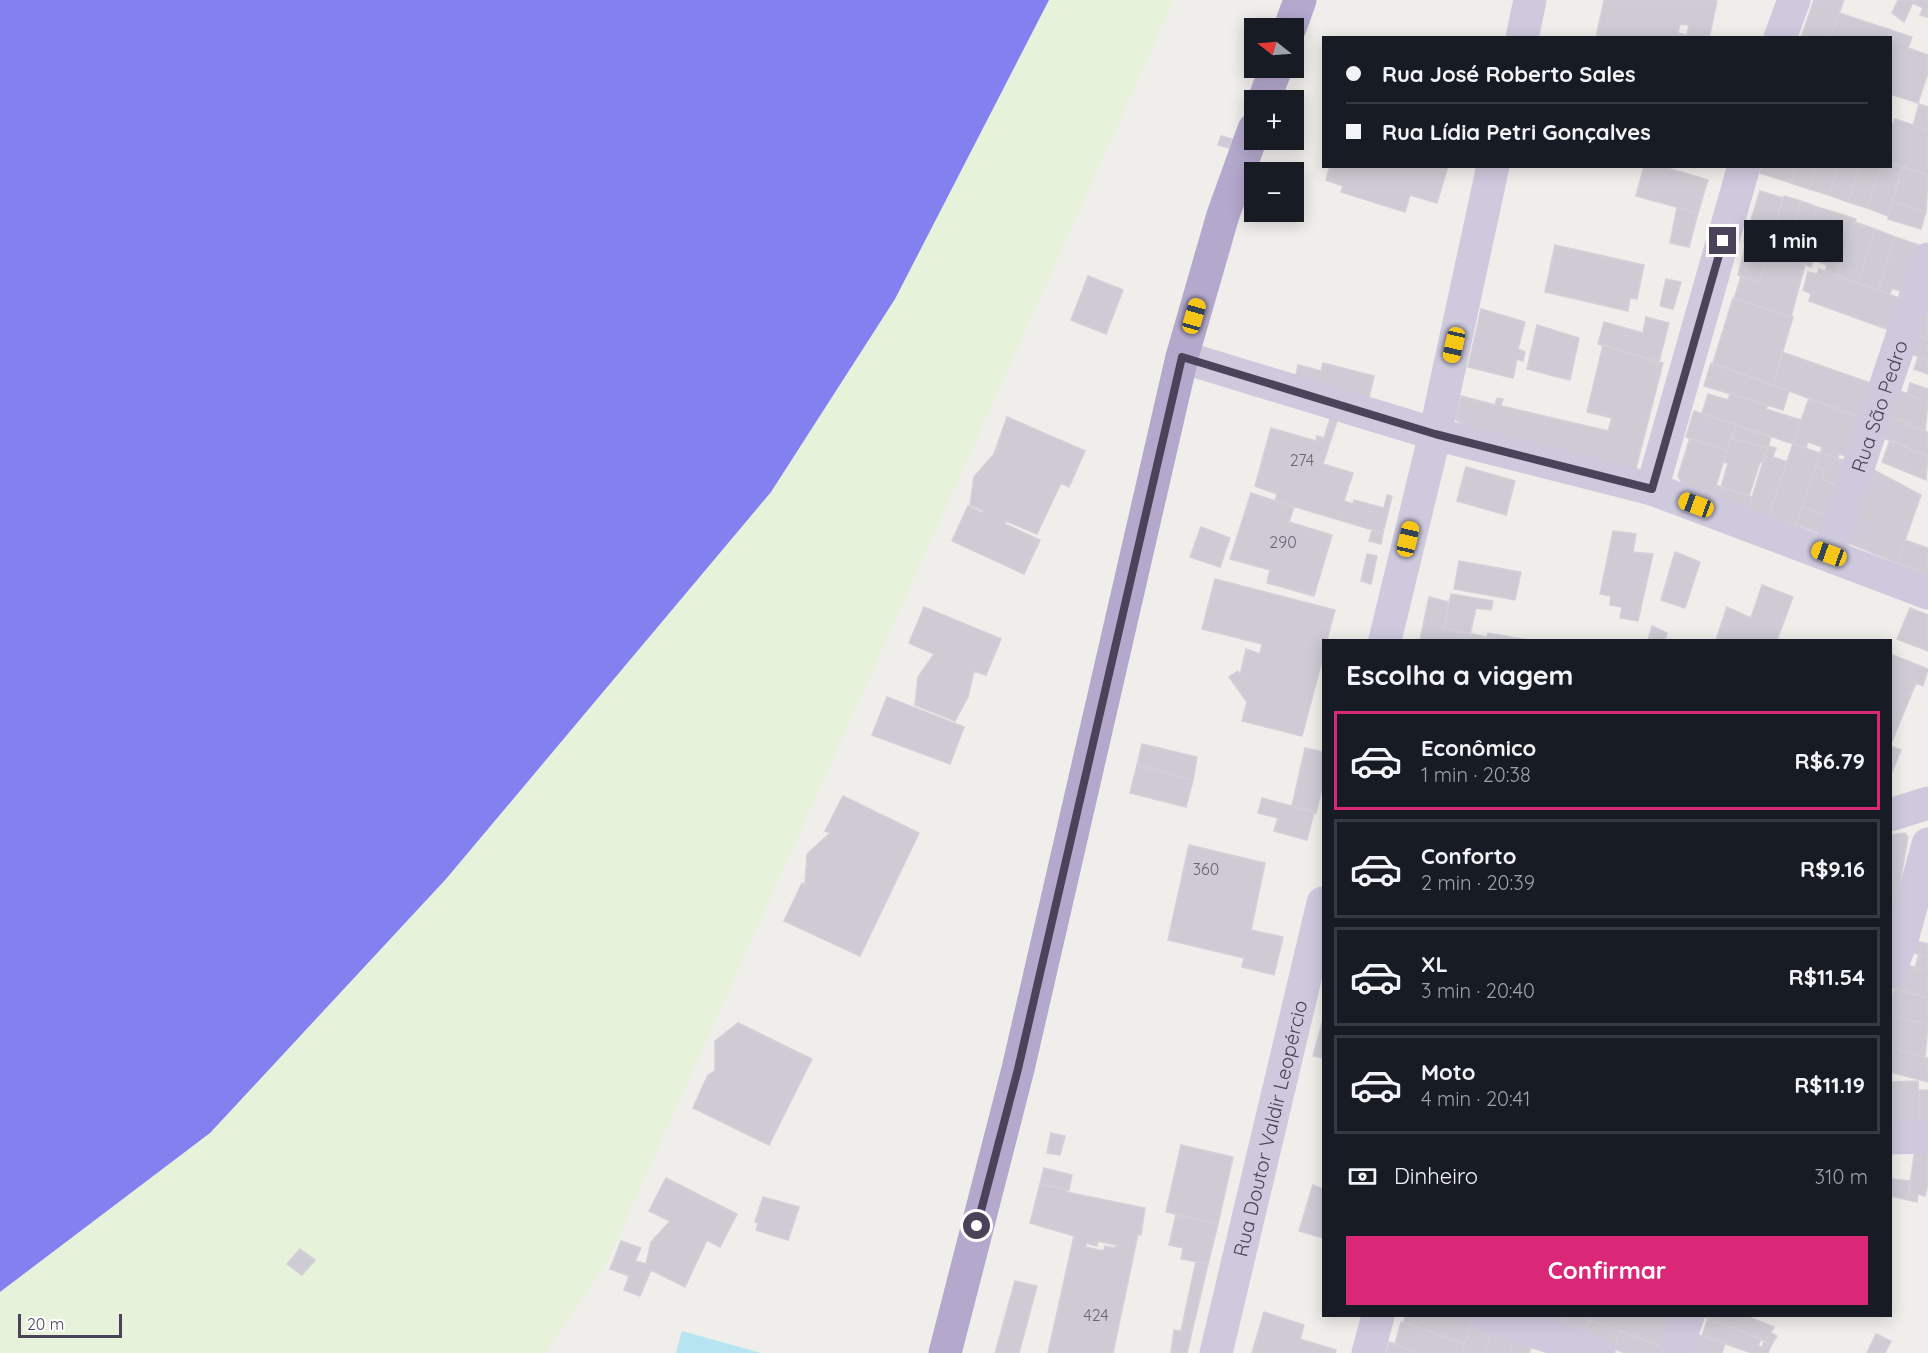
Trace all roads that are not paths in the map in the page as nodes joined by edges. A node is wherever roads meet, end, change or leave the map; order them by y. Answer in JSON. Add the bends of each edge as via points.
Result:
{"nodes":[{"id":1,"x":1300,"y":0,"type":"edge"},
{"id":2,"x":1530,"y":0,"type":"edge"},
{"id":3,"x":1794,"y":0,"type":"edge"},
{"id":4,"x":1294,"y":18,"type":"edge"},
{"id":5,"x":1522,"y":36,"type":"edge"},
{"id":6,"x":1781,"y":36,"type":"edge"},
{"id":7,"x":1246,"y":150,"type":"edge"},
{"id":8,"x":1493,"y":168,"type":"edge"},
{"id":9,"x":1743,"y":168,"type":"edge"},
{"id":10,"x":1928,"y":260,"type":"edge"},
{"id":11,"x":1182,"y":357,"type":"junction"},
{"id":12,"x":1435,"y":434,"type":"junction"},
{"id":13,"x":1652,"y":489,"type":"junction"},
{"id":14,"x":1829,"y":554,"type":"junction"},
{"id":15,"x":1928,"y":593,"type":"edge"},
{"id":16,"x":1385,"y":639,"type":"edge"},
{"id":17,"x":1928,"y":803,"type":"edge"},
{"id":18,"x":1892,"y":814,"type":"edge"},
{"id":19,"x":1928,"y":844,"type":"edge"},
{"id":20,"x":1322,"y":907,"type":"edge"},
{"id":21,"x":1892,"y":966,"type":"edge"},
{"id":22,"x":1928,"y":1137,"type":"edge"},
{"id":23,"x":1892,"y":1138,"type":"edge"},
{"id":24,"x":1378,"y":1317,"type":"edge"},
{"id":25,"x":1489,"y":1317,"type":"edge"},
{"id":26,"x":1688,"y":1317,"type":"edge"},
{"id":27,"x":945,"y":1353,"type":"edge"},
{"id":28,"x":1216,"y":1353,"type":"edge"},
{"id":29,"x":1368,"y":1353,"type":"edge"},
{"id":30,"x":1599,"y":1353,"type":"edge"},
{"id":31,"x":1675,"y":1353,"type":"edge"}],
"edges":[{"from":1,"to":4,"type":"main road"},
{"from":2,"to":5,"type":"street"},
{"from":3,"to":6,"type":"street"},
{"from":7,"to":11,"type":"main road","via":[[1223,215]]},
{"from":8,"to":12,"type":"street"},
{"from":9,"to":13,"type":"street"},
{"from":10,"to":14,"type":"street","name":"Rua São Pedro"},
{"from":11,"to":12,"type":"street"},
{"from":11,"to":27,"type":"main road","via":[[1018,1069]]},
{"from":12,"to":13,"type":"street"},
{"from":12,"to":16,"type":"street"},
{"from":13,"to":14,"type":"street"},
{"from":14,"to":15,"type":"street"},
{"from":17,"to":18,"type":"street"},
{"from":19,"to":21,"type":"street"},
{"from":20,"to":28,"type":"street","name":"Rua Doutor Valdir Leopércio"},
{"from":22,"to":23,"type":"street"},
{"from":24,"to":29,"type":"street"},
{"from":25,"to":30,"type":"street"},
{"from":26,"to":31,"type":"street"}]}
